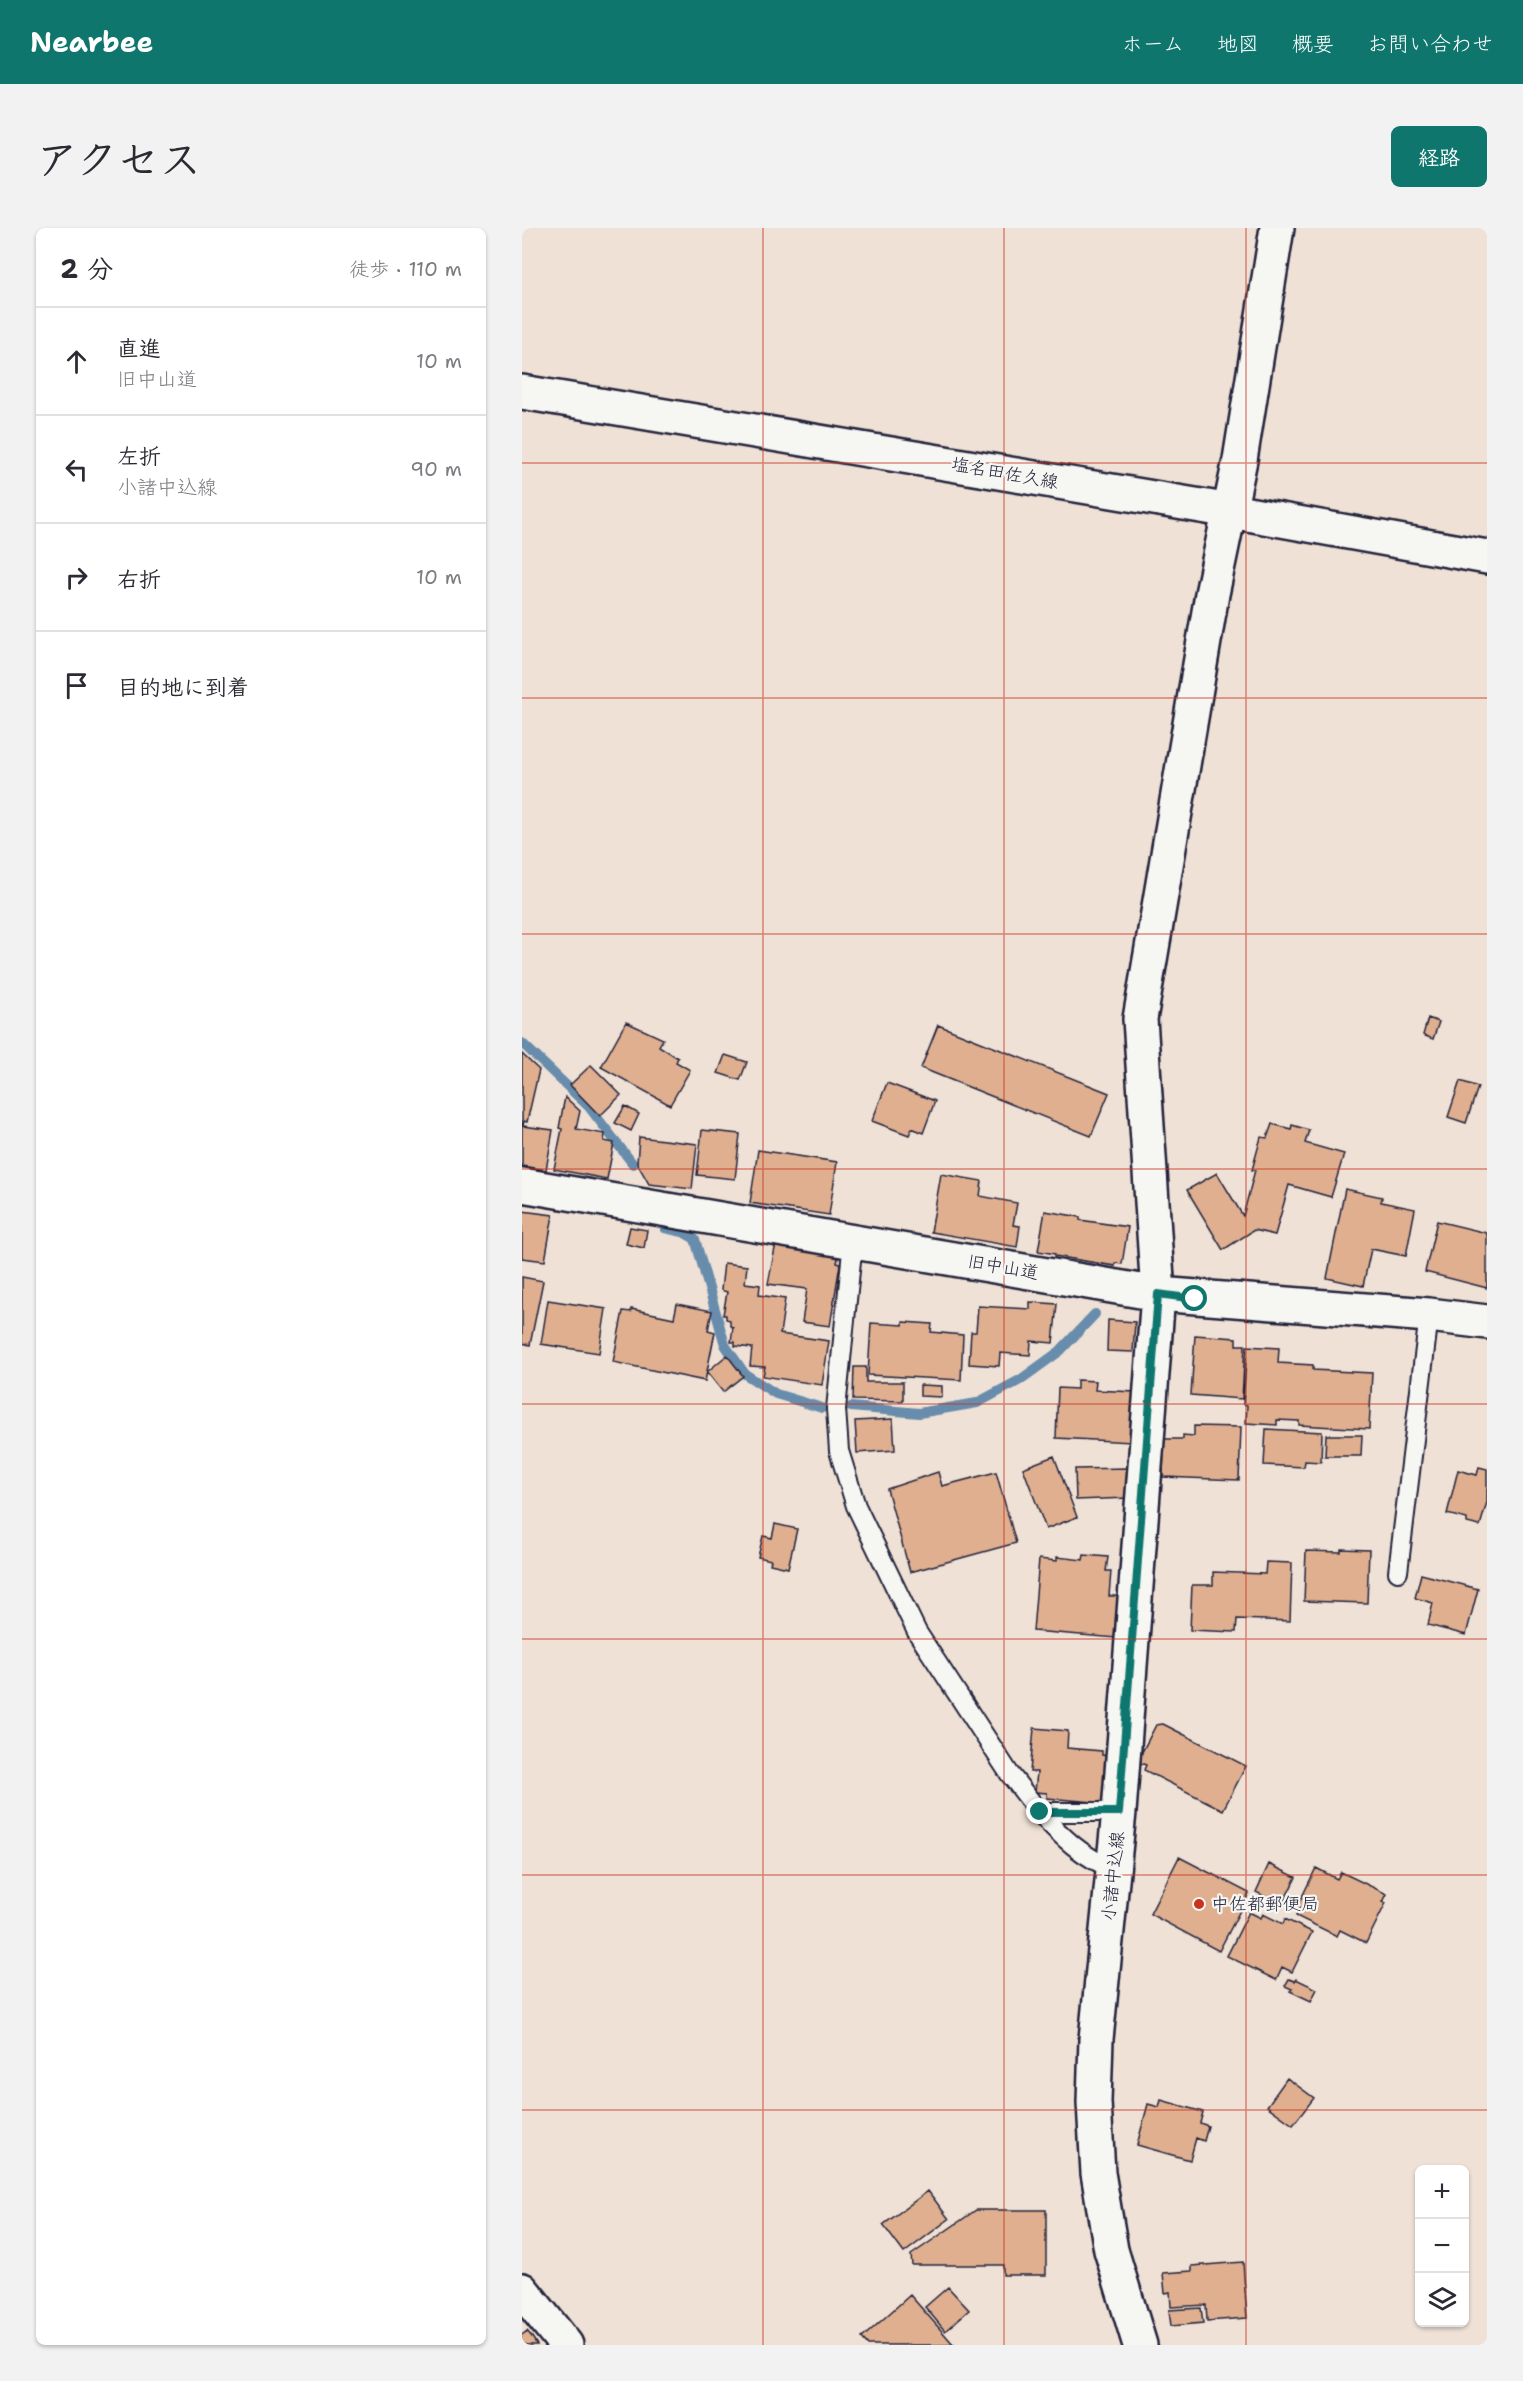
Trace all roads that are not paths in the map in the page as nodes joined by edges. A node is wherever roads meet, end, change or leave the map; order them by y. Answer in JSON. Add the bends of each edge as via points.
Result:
{"nodes":[{"id":1,"x":1277,"y":228,"type":"edge"},
{"id":2,"x":522,"y":392,"type":"edge"},
{"id":3,"x":1231,"y":511,"type":"junction"},
{"id":4,"x":1487,"y":557,"type":"edge"},
{"id":5,"x":522,"y":1185,"type":"edge"},
{"id":6,"x":853,"y":1241,"type":"junction"},
{"id":7,"x":1158,"y":1294,"type":"junction"},
{"id":8,"x":1429,"y":1315,"type":"junction"},
{"id":9,"x":1487,"y":1322,"type":"edge"},
{"id":10,"x":1398,"y":1572,"type":"dead end"},
{"id":11,"x":1040,"y":1812,"type":"junction"},
{"id":12,"x":1119,"y":1812,"type":"junction"},
{"id":13,"x":1114,"y":1869,"type":"junction"},
{"id":14,"x":522,"y":2290,"type":"edge"},
{"id":15,"x":566,"y":2345,"type":"edge"},
{"id":16,"x":1140,"y":2345,"type":"edge"}],
"edges":[{"from":1,"to":3,"type":"main road","name":"小諸中込線"},
{"from":2,"to":3,"type":"main road","name":"塩名田佐久線"},
{"from":3,"to":4,"type":"main road","name":"塩名田佐久線"},
{"from":3,"to":7,"type":"main road","name":"小諸中込線","via":[[1210,606],[1140,1019]]},
{"from":5,"to":6,"type":"main road","name":"旧中山道"},
{"from":6,"to":7,"type":"main road","name":"旧中山道"},
{"from":6,"to":11,"type":"lane","via":[[836,1409],[839,1451],[856,1506],[917,1632],[1009,1773]]},
{"from":7,"to":8,"type":"main road","name":"旧中山道"},
{"from":7,"to":12,"type":"main road","name":"小諸中込線"},
{"from":8,"to":9,"type":"main road","name":"旧中山道"},
{"from":8,"to":10,"type":"lane"},
{"from":11,"to":12,"type":"lane"},
{"from":11,"to":13,"type":"lane","via":[[1093,1862]]},
{"from":12,"to":13,"type":"main road","name":"小諸中込線"},
{"from":13,"to":16,"type":"main road","name":"小諸中込線","via":[[1096,2039],[1094,2102],[1098,2173],[1111,2250]]},
{"from":14,"to":15,"type":"main road"}]}
